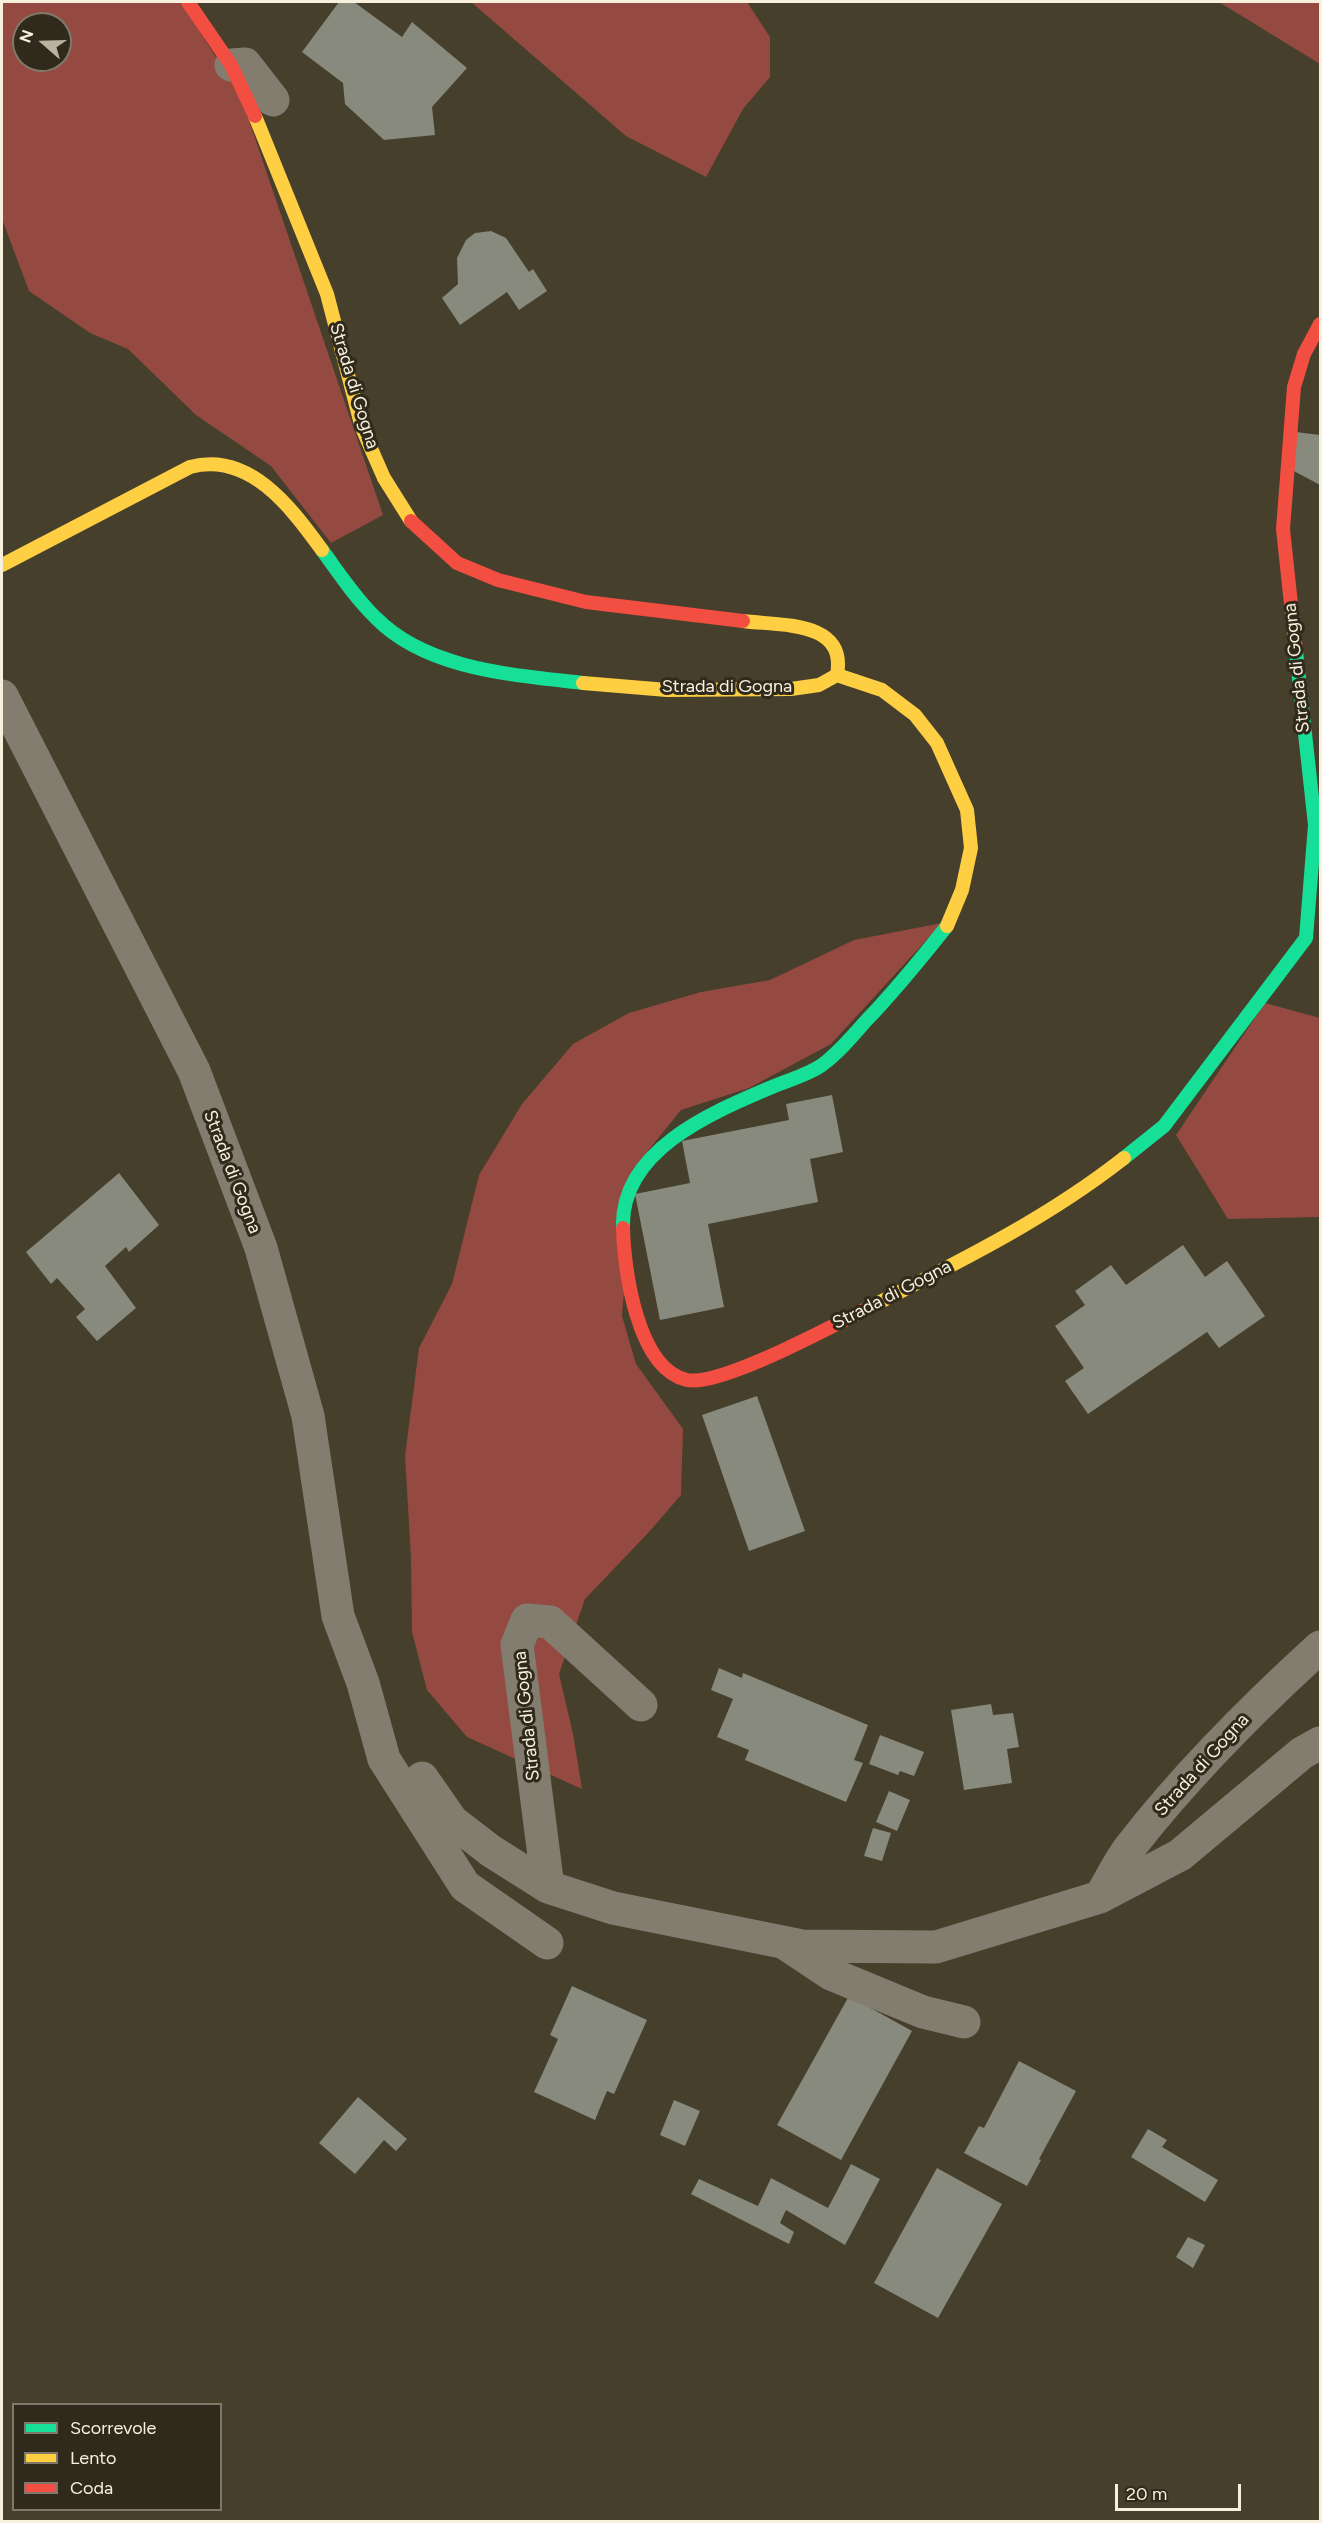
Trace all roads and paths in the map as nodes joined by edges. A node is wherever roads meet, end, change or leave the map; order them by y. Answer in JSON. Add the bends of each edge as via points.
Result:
{"nodes":[{"id":1,"x":188,"y":2,"type":"edge"},
{"id":2,"x":231,"y":65,"type":"junction"},
{"id":3,"x":273,"y":100,"type":"dead end"},
{"id":4,"x":1320,"y":324,"type":"edge"},
{"id":5,"x":2,"y":565,"type":"edge"},
{"id":6,"x":837,"y":675,"type":"junction"},
{"id":7,"x":2,"y":696,"type":"edge"},
{"id":8,"x":1320,"y":1647,"type":"edge"},
{"id":9,"x":363,"y":1683,"type":"junction"},
{"id":10,"x":641,"y":1705,"type":"dead end"},
{"id":11,"x":1320,"y":1743,"type":"edge"},
{"id":12,"x":548,"y":1887,"type":"junction"},
{"id":13,"x":1100,"y":1897,"type":"junction"},
{"id":14,"x":547,"y":1943,"type":"dead end"},
{"id":15,"x":784,"y":1943,"type":"junction"},
{"id":16,"x":964,"y":2022,"type":"dead end"}],
"edges":[{"from":1,"to":2,"type":"street","name":"Strada di Gogna"},
{"from":2,"to":3,"type":"street","name":"Strada di Gogna","via":[[245,64]]},
{"from":2,"to":6,"type":"street","name":"Strada di Gogna","via":[[260,125],[327,294],[362,428],[384,478],[412,523],[457,563],[498,580],[586,602],[813,630],[829,638],[840,658]]},
{"from":4,"to":6,"type":"street","name":"Strada di Gogna","via":[[1304,354],[1294,387],[1283,529],[1315,825],[1306,938],[1164,1126],[1082,1191],[984,1249],[782,1352],[712,1378],[687,1380],[665,1367],[646,1345],[624,1266],[622,1214],[633,1183],[653,1154],[715,1111],[819,1066],[838,1051],[904,981],[949,923],[962,890],[971,848],[967,810],[937,743],[906,707],[882,690]]},
{"from":5,"to":6,"type":"street","name":"Strada di Gogna","via":[[190,467],[212,463],[234,466],[256,477],[287,504],[373,615],[399,638],[440,656],[495,670],[666,689],[793,688],[824,684]]},
{"from":7,"to":9,"type":"street","name":"Strada di Gogna","via":[[194,1071],[261,1248],[308,1416],[338,1616]]},
{"from":8,"to":13,"type":"street","name":"Strada di Gogna","via":[[1253,1707],[1180,1789],[1130,1847]]},
{"from":9,"to":12,"type":"street","name":"Strada di Gogna","via":[[452,1821]]},
{"from":9,"to":14,"type":"street","name":"Strada di Gogna","via":[[384,1759],[465,1886]]},
{"from":10,"to":12,"type":"street","name":"Strada di Gogna","via":[[550,1622],[527,1620],[517,1645]]},
{"from":11,"to":13,"type":"street","name":"Strada di Gogna","via":[[1302,1753],[1180,1855]]},
{"from":12,"to":15,"type":"street","name":"Strada di Gogna","via":[[613,1908]]},
{"from":13,"to":15,"type":"street","name":"Strada di Gogna","via":[[936,1947]]},
{"from":15,"to":16,"type":"street","name":"Strada di Gogna","via":[[831,1974],[923,2012]]}]}
